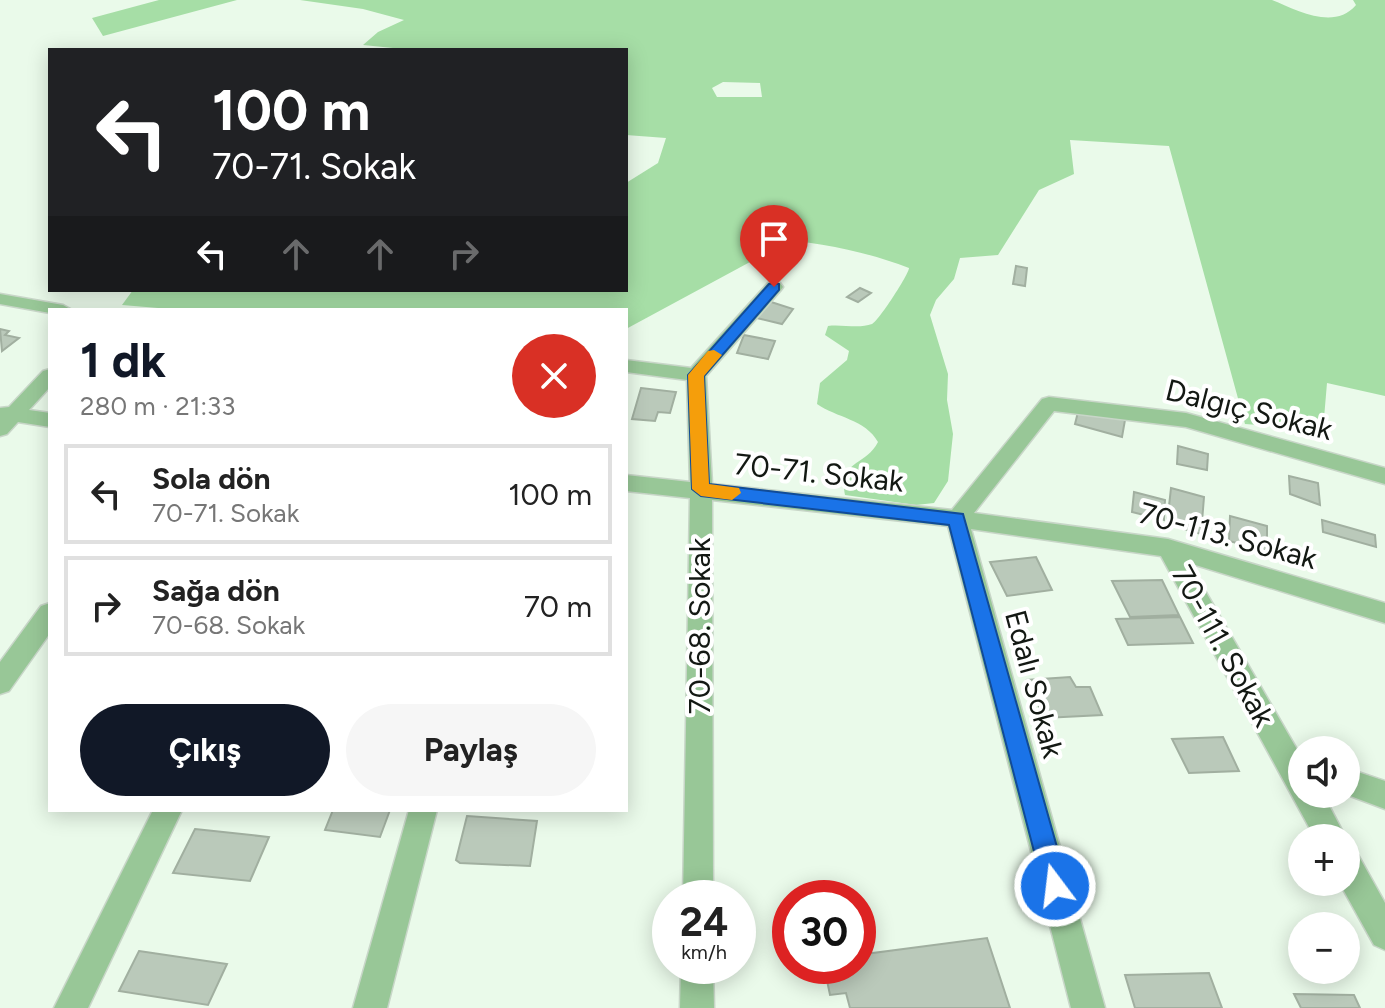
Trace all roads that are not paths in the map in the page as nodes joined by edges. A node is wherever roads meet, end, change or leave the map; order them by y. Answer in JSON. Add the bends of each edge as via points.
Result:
{"nodes":[{"id":1,"x":774,"y":287,"type":"dead end"},
{"id":2,"x":0,"y":299,"type":"edge"},
{"id":3,"x":52,"y":308,"type":"edge"},
{"id":4,"x":628,"y":366,"type":"edge"},
{"id":5,"x":696,"y":375,"type":"junction"},
{"id":6,"x":48,"y":377,"type":"edge"},
{"id":7,"x":5,"y":418,"type":"edge"},
{"id":8,"x":48,"y":420,"type":"edge"},
{"id":9,"x":1385,"y":476,"type":"edge"},
{"id":10,"x":628,"y":483,"type":"edge"},
{"id":11,"x":701,"y":489,"type":"junction"},
{"id":12,"x":957,"y":519,"type":"junction"},
{"id":13,"x":1168,"y":548,"type":"junction"},
{"id":14,"x":1385,"y":613,"type":"edge"},
{"id":15,"x":48,"y":616,"type":"edge"},
{"id":16,"x":0,"y":683,"type":"edge"},
{"id":17,"x":1288,"y":750,"type":"edge"},
{"id":18,"x":1360,"y":786,"type":"edge"},
{"id":19,"x":1385,"y":795,"type":"edge"},
{"id":20,"x":167,"y":812,"type":"edge"},
{"id":21,"x":422,"y":812,"type":"edge"},
{"id":22,"x":698,"y":880,"type":"edge"},
{"id":23,"x":1360,"y":889,"type":"edge"},
{"id":24,"x":1385,"y":934,"type":"edge"},
{"id":25,"x":697,"y":984,"type":"edge"},
{"id":26,"x":71,"y":1008,"type":"edge"},
{"id":27,"x":370,"y":1008,"type":"edge"},
{"id":28,"x":697,"y":1008,"type":"edge"},
{"id":29,"x":1088,"y":1008,"type":"edge"}],
"edges":[{"from":1,"to":5,"type":"street"},
{"from":2,"to":3,"type":"street"},
{"from":4,"to":5,"type":"street"},
{"from":5,"to":11,"type":"street","name":"70-68. Sokak"},
{"from":6,"to":7,"type":"street"},
{"from":7,"to":8,"type":"street"},
{"from":9,"to":12,"type":"street","name":"Dalgıç Sokak","via":[[1186,420],[1049,404]]},
{"from":10,"to":11,"type":"street","name":"70-71. Sokak"},
{"from":11,"to":12,"type":"street","name":"70-71. Sokak"},
{"from":11,"to":22,"type":"street","name":"70-68. Sokak"},
{"from":12,"to":13,"type":"street","name":"70-113. Sokak"},
{"from":12,"to":29,"type":"street","name":"Edalı Sokak"},
{"from":13,"to":14,"type":"street","name":"70-113. Sokak"},
{"from":13,"to":17,"type":"street","name":"70-111. Sokak"},
{"from":15,"to":16,"type":"street"},
{"from":18,"to":19,"type":"street"},
{"from":20,"to":26,"type":"street"},
{"from":21,"to":27,"type":"street"},
{"from":23,"to":24,"type":"street"},
{"from":25,"to":28,"type":"street"}]}
